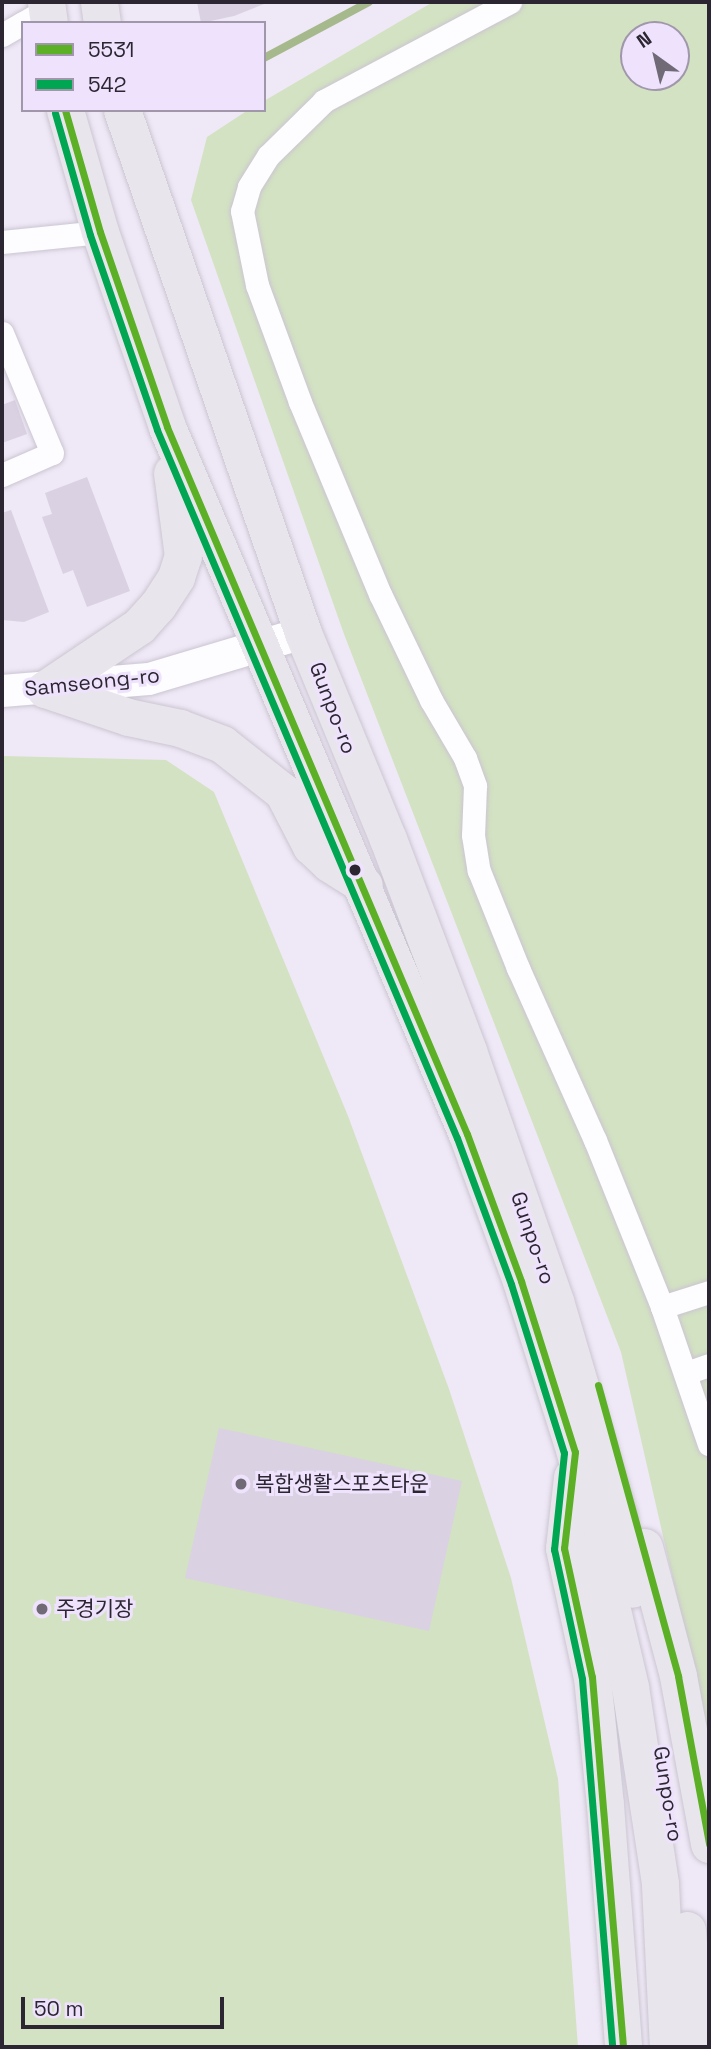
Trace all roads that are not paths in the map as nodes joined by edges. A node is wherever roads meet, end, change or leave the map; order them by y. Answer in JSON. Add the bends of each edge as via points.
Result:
{"nodes":[{"id":1,"x":99,"y":2,"type":"edge"},
{"id":2,"x":510,"y":2,"type":"edge"},
{"id":3,"x":102,"y":21,"type":"edge"},
{"id":4,"x":21,"y":25,"type":"edge"},
{"id":5,"x":2,"y":35,"type":"edge"},
{"id":6,"x":66,"y":112,"type":"edge"},
{"id":7,"x":123,"y":112,"type":"edge"},
{"id":8,"x":100,"y":232,"type":"junction"},
{"id":9,"x":2,"y":242,"type":"edge"},
{"id":10,"x":2,"y":333,"type":"edge"},
{"id":11,"x":166,"y":427,"type":"junction"},
{"id":12,"x":2,"y":475,"type":"edge"},
{"id":13,"x":303,"y":633,"type":"junction"},
{"id":14,"x":259,"y":647,"type":"junction"},
{"id":15,"x":45,"y":689,"type":"junction"},
{"id":16,"x":2,"y":691,"type":"edge"},
{"id":17,"x":364,"y":885,"type":"junction"},
{"id":18,"x":380,"y":925,"type":"junction"},
{"id":19,"x":468,"y":1051,"type":"junction"},
{"id":20,"x":709,"y":1292,"type":"edge"},
{"id":21,"x":555,"y":1301,"type":"junction"},
{"id":22,"x":662,"y":1307,"type":"junction"},
{"id":23,"x":709,"y":1365,"type":"edge"},
{"id":24,"x":686,"y":1373,"type":"junction"},
{"id":25,"x":708,"y":1438,"type":"edge"},
{"id":26,"x":575,"y":1452,"type":"junction"},
{"id":27,"x":709,"y":1844,"type":"edge"},
{"id":28,"x":623,"y":2047,"type":"edge"},
{"id":29,"x":668,"y":2047,"type":"edge"},
{"id":30,"x":696,"y":2047,"type":"edge"}],
"edges":[{"from":1,"to":3,"type":"main road"},
{"from":2,"to":22,"type":"street","via":[[324,101],[268,156],[249,187],[242,211],[257,285],[300,402],[380,594],[472,776],[479,871]]},
{"from":4,"to":5,"type":"street"},
{"from":6,"to":8,"type":"main road","name":"Gunpo-ro"},
{"from":7,"to":13,"type":"main road","name":"Gunpo-ro"},
{"from":8,"to":9,"type":"street"},
{"from":8,"to":11,"type":"main road","name":"Gunpo-ro"},
{"from":10,"to":12,"type":"street","via":[[52,453]]},
{"from":11,"to":14,"type":"main road","name":"Gunpo-ro"},
{"from":11,"to":15,"type":"main road","via":[[183,556],[176,578],[139,626]]},
{"from":13,"to":14,"type":"street","name":"Samseong-ro"},
{"from":13,"to":19,"type":"main road","name":"Gunpo-ro"},
{"from":14,"to":15,"type":"street","name":"Samseong-ro","via":[[149,679]]},
{"from":14,"to":17,"type":"main road","name":"Gunpo-ro"},
{"from":15,"to":16,"type":"street","name":"Samseong-ro"},
{"from":15,"to":17,"type":"main road","via":[[222,744],[283,792],[311,846]]},
{"from":17,"to":18,"type":"main road","name":"Gunpo-ro"},
{"from":18,"to":19,"type":"main road","via":[[390,919],[395,924],[443,1034]]},
{"from":18,"to":26,"type":"main road","name":"Gunpo-ro","via":[[467,1134],[521,1281]]},
{"from":19,"to":21,"type":"main road","name":"Gunpo-ro"},
{"from":20,"to":22,"type":"street"},
{"from":21,"to":27,"type":"main road","name":"Gunpo-ro","via":[[589,1356],[638,1524],[678,1676]]},
{"from":21,"to":30,"type":"main road","name":"Gunpo-ro","via":[[618,1515],[685,1902]]},
{"from":22,"to":24,"type":"street"},
{"from":23,"to":24,"type":"street"},
{"from":24,"to":25,"type":"street"},
{"from":26,"to":28,"type":"main road","name":"Gunpo-ro","via":[[564,1548],[592,1677]]},
{"from":26,"to":29,"type":"main road","name":"Gunpo-ro","via":[[630,1687],[660,1884]]}]}
